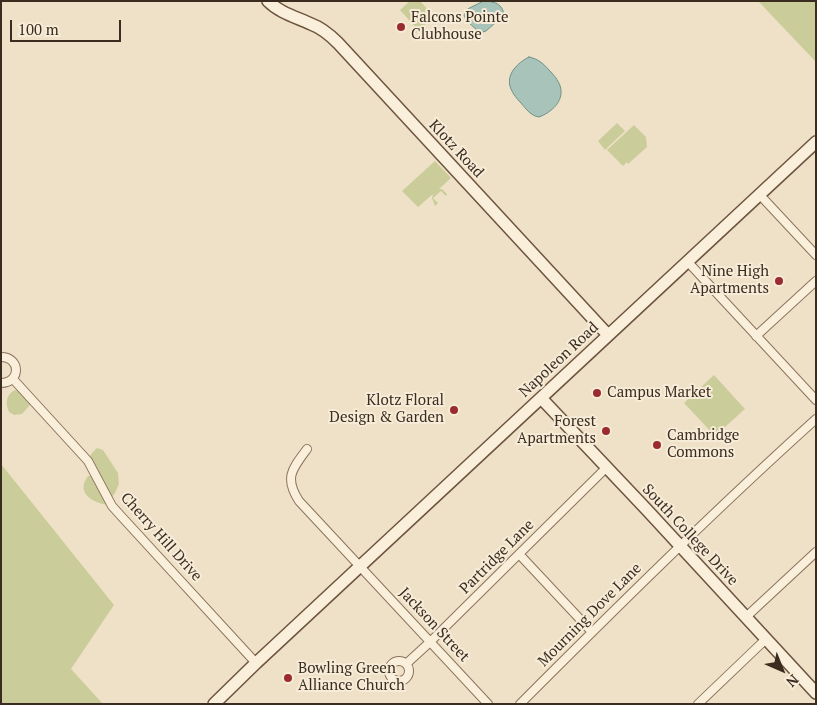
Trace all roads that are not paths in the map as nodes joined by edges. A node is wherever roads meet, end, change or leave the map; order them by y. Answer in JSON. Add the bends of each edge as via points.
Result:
{"nodes":[{"id":1,"x":268,"y":1,"type":"edge"},
{"id":2,"x":816,"y":142,"type":"edge"},
{"id":3,"x":759,"y":194,"type":"junction"},
{"id":4,"x":816,"y":255,"type":"edge"},
{"id":5,"x":687,"y":261,"type":"junction"},
{"id":6,"x":816,"y":281,"type":"edge"},
{"id":7,"x":608,"y":335,"type":"junction"},
{"id":8,"x":756,"y":336,"type":"junction"},
{"id":9,"x":1,"y":357,"type":"edge"},
{"id":10,"x":13,"y":379,"type":"junction"},
{"id":11,"x":1,"y":383,"type":"edge"},
{"id":12,"x":541,"y":398,"type":"junction"},
{"id":13,"x":816,"y":400,"type":"edge"},
{"id":14,"x":816,"y":419,"type":"edge"},
{"id":15,"x":307,"y":449,"type":"dead end"},
{"id":16,"x":607,"y":467,"type":"junction"},
{"id":17,"x":680,"y":546,"type":"junction"},
{"id":18,"x":816,"y":552,"type":"edge"},
{"id":19,"x":519,"y":554,"type":"junction"},
{"id":20,"x":360,"y":566,"type":"junction"},
{"id":21,"x":746,"y":617,"type":"junction"},
{"id":22,"x":592,"y":632,"type":"junction"},
{"id":23,"x":766,"y":639,"type":"junction"},
{"id":24,"x":430,"y":642,"type":"junction"},
{"id":25,"x":256,"y":663,"type":"junction"},
{"id":26,"x":406,"y":664,"type":"dead end"},
{"id":27,"x":814,"y":689,"type":"edge"},
{"id":28,"x":214,"y":704,"type":"edge"},
{"id":29,"x":488,"y":704,"type":"edge"},
{"id":30,"x":520,"y":704,"type":"edge"},
{"id":31,"x":698,"y":704,"type":"edge"}],
"edges":[{"from":1,"to":7,"type":"street","name":"Klotz Road","via":[[281,11],[323,30],[338,43]]},
{"from":2,"to":3,"type":"street","name":"Napoleon Road"},
{"from":3,"to":4,"type":"street"},
{"from":3,"to":5,"type":"street","name":"Napoleon Road"},
{"from":5,"to":7,"type":"street","name":"Napoleon Road"},
{"from":5,"to":8,"type":"street"},
{"from":6,"to":8,"type":"street"},
{"from":7,"to":12,"type":"street","name":"Napoleon Road"},
{"from":8,"to":13,"type":"street"},
{"from":9,"to":10,"type":"street","name":"Cherry Hill Drive","via":[[14,363]]},
{"from":10,"to":11,"type":"street"},
{"from":10,"to":25,"type":"street","name":"Cherry Hill Drive","via":[[88,461],[112,506]]},
{"from":12,"to":16,"type":"street","name":"South College Drive"},
{"from":12,"to":20,"type":"street","name":"Napoleon Road"},
{"from":14,"to":17,"type":"street","name":"Mourning Dove Lane"},
{"from":15,"to":20,"type":"street","name":"Jackson Street","via":[[291,473],[293,492]]},
{"from":16,"to":17,"type":"street","name":"South College Drive"},
{"from":16,"to":19,"type":"street","name":"Partridge Lane"},
{"from":17,"to":21,"type":"street","name":"South College Drive"},
{"from":17,"to":22,"type":"street","name":"Mourning Dove Lane"},
{"from":18,"to":21,"type":"street"},
{"from":19,"to":22,"type":"street"},
{"from":19,"to":24,"type":"street","name":"Partridge Lane"},
{"from":20,"to":24,"type":"street","name":"Jackson Street"},
{"from":20,"to":25,"type":"street","name":"Napoleon Road"},
{"from":21,"to":23,"type":"street","name":"South College Drive"},
{"from":22,"to":30,"type":"street","name":"Mourning Dove Lane"},
{"from":23,"to":27,"type":"street","name":"South College Drive"},
{"from":23,"to":31,"type":"street"},
{"from":24,"to":26,"type":"street","name":"Partridge Lane"},
{"from":24,"to":29,"type":"street","name":"Jackson Street"},
{"from":25,"to":28,"type":"street","name":"Napoleon Road"}]}
